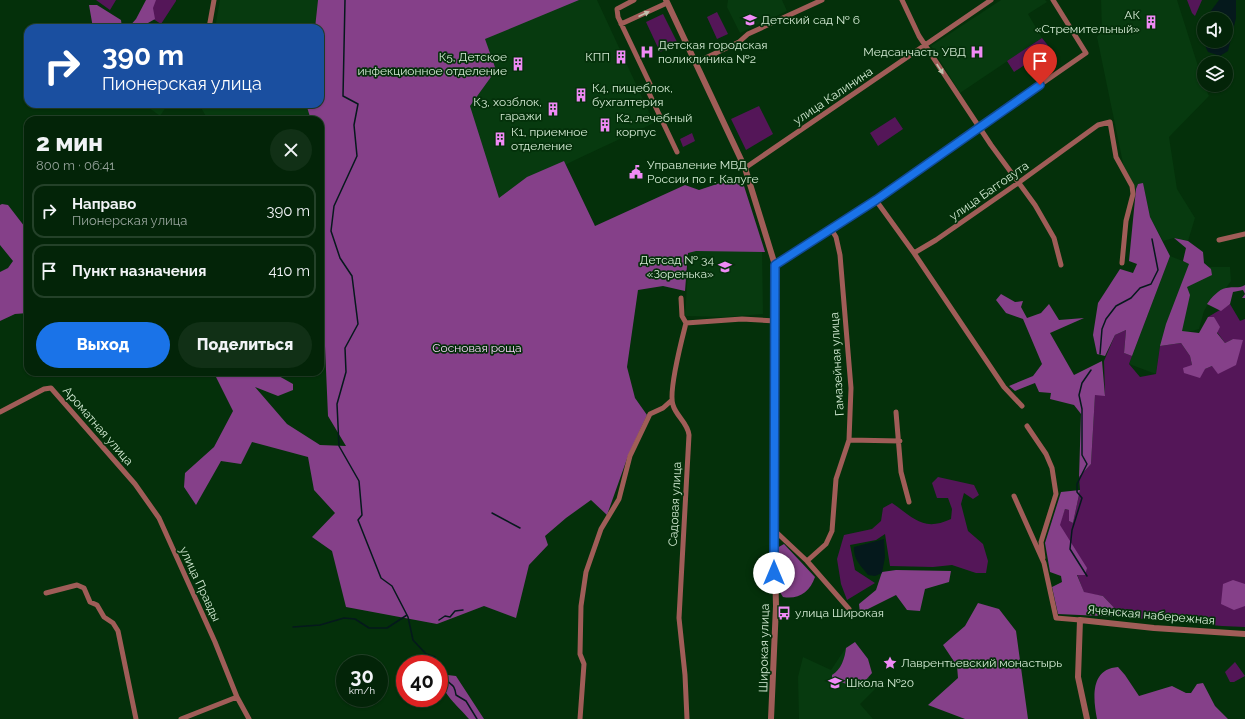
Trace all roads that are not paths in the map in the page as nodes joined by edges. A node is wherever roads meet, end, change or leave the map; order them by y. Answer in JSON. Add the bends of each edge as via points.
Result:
{"nodes":[{"id":1,"x":214,"y":0,"type":"edge"},
{"id":2,"x":634,"y":0,"type":"edge"},
{"id":3,"x":674,"y":0,"type":"edge"},
{"id":4,"x":822,"y":0,"type":"edge"},
{"id":5,"x":902,"y":0,"type":"edge"},
{"id":6,"x":991,"y":0,"type":"edge"},
{"id":7,"x":1053,"y":0,"type":"edge"},
{"id":8,"x":666,"y":2,"type":"edge"},
{"id":9,"x":210,"y":24,"type":"edge"},
{"id":10,"x":621,"y":24,"type":"junction"},
{"id":11,"x":925,"y":46,"type":"junction"},
{"id":12,"x":696,"y":63,"type":"junction"},
{"id":13,"x":979,"y":128,"type":"junction"},
{"id":14,"x":677,"y":152,"type":"dead end"},
{"id":15,"x":745,"y":168,"type":"junction"},
{"id":16,"x":1018,"y":183,"type":"junction"},
{"id":17,"x":876,"y":200,"type":"junction"},
{"id":18,"x":831,"y":228,"type":"junction"},
{"id":19,"x":1245,"y":234,"type":"edge"},
{"id":20,"x":1219,"y":240,"type":"dead end"},
{"id":21,"x":914,"y":253,"type":"junction"},
{"id":22,"x":1122,"y":263,"type":"dead end"},
{"id":23,"x":775,"y":265,"type":"junction"},
{"id":24,"x":1061,"y":265,"type":"dead end"},
{"id":25,"x":681,"y":298,"type":"dead end"},
{"id":26,"x":776,"y":320,"type":"junction"},
{"id":27,"x":686,"y":323,"type":"junction"},
{"id":28,"x":672,"y":400,"type":"junction"},
{"id":29,"x":1022,"y":406,"type":"dead end"},
{"id":30,"x":0,"y":412,"type":"edge"},
{"id":31,"x":896,"y":412,"type":"dead end"},
{"id":32,"x":1027,"y":426,"type":"dead end"},
{"id":33,"x":849,"y":440,"type":"junction"},
{"id":34,"x":900,"y":441,"type":"junction"},
{"id":35,"x":135,"y":484,"type":"joint"},
{"id":36,"x":1014,"y":496,"type":"dead end"},
{"id":37,"x":909,"y":502,"type":"dead end"},
{"id":38,"x":774,"y":530,"type":"junction"},
{"id":39,"x":807,"y":561,"type":"junction"},
{"id":40,"x":1044,"y":563,"type":"junction"},
{"id":41,"x":46,"y":593,"type":"dead end"},
{"id":42,"x":849,"y":609,"type":"dead end"},
{"id":43,"x":1080,"y":620,"type":"junction"},
{"id":44,"x":1245,"y":634,"type":"edge"},
{"id":45,"x":237,"y":697,"type":"junction"},
{"id":46,"x":136,"y":719,"type":"edge"},
{"id":47,"x":181,"y":719,"type":"edge"},
{"id":48,"x":249,"y":719,"type":"edge"},
{"id":49,"x":580,"y":719,"type":"edge"},
{"id":50,"x":687,"y":719,"type":"edge"},
{"id":51,"x":771,"y":719,"type":"edge"},
{"id":52,"x":1087,"y":719,"type":"edge"}],
"edges":[{"from":1,"to":9,"type":"street"},
{"from":2,"to":10,"type":"street","via":[[617,9]]},
{"from":3,"to":8,"type":"street"},
{"from":4,"to":12,"type":"street","via":[[750,33],[739,42]]},
{"from":5,"to":11,"type":"street"},
{"from":6,"to":11,"type":"street","name":"улица Калинина"},
{"from":7,"to":13,"type":"street","via":[[1086,53]]},
{"from":10,"to":8,"type":"street","one_way":true},
{"from":8,"to":12,"type":"street","name":"Широкая улица"},
{"from":10,"to":14,"type":"street","via":[[650,84],[649,94]]},
{"from":11,"to":13,"type":"street","one_way":true},
{"from":11,"to":15,"type":"street","name":"улица Калинина"},
{"from":12,"to":15,"type":"street","name":"Широкая улица"},
{"from":13,"to":16,"type":"street"},
{"from":13,"to":17,"type":"street"},
{"from":15,"to":23,"type":"street","name":"Широкая улица"},
{"from":16,"to":21,"type":"street","name":"улица Багговута"},
{"from":16,"to":22,"type":"street","name":"улица Багговута","via":[[1098,125],[1110,122],[1116,157],[1134,194],[1126,222]]},
{"from":16,"to":24,"type":"street","via":[[1035,205],[1054,238]]},
{"from":17,"to":18,"type":"street"},
{"from":17,"to":21,"type":"street"},
{"from":18,"to":23,"type":"street"},
{"from":18,"to":33,"type":"street","name":"Гамазейная улица","via":[[840,255],[851,388]]},
{"from":19,"to":20,"type":"street"},
{"from":21,"to":29,"type":"street","via":[[1004,388]]},
{"from":23,"to":26,"type":"street","name":"Широкая улица"},
{"from":25,"to":27,"type":"street","via":[[682,316]]},
{"from":26,"to":27,"type":"street","via":[[742,319]]},
{"from":26,"to":38,"type":"street","name":"Широкая улица"},
{"from":27,"to":28,"type":"street"},
{"from":28,"to":49,"type":"street","via":[[650,414],[630,456],[620,499],[601,529],[586,572],[581,606],[580,654],[584,664]]},
{"from":28,"to":50,"type":"street","name":"Садовая улица","via":[[673,407],[689,429],[679,618]]},
{"from":30,"to":35,"type":"street","name":"Ароматная улица","via":[[44,389],[52,388]]},
{"from":31,"to":34,"type":"street"},
{"from":32,"to":40,"type":"street","via":[[1046,454],[1052,468],[1056,494],[1041,542]]},
{"from":33,"to":34,"type":"street"},
{"from":33,"to":39,"type":"street","name":"Гамазейная улица","via":[[836,479],[832,531],[826,544]]},
{"from":34,"to":37,"type":"street","via":[[901,472]]},
{"from":35,"to":45,"type":"street","name":"улица Правды","via":[[159,518]]},
{"from":36,"to":40,"type":"street"},
{"from":38,"to":39,"type":"street"},
{"from":38,"to":51,"type":"street","name":"Широкая улица","via":[[776,614]]},
{"from":39,"to":42,"type":"street"},
{"from":40,"to":43,"type":"street","name":"Яченская набережная","via":[[1056,618]]},
{"from":41,"to":46,"type":"street","via":[[77,585],[84,588],[90,602],[97,605],[104,617],[113,623],[118,631]]},
{"from":43,"to":44,"type":"street","name":"Яченская набережная"},
{"from":43,"to":52,"type":"street","via":[[1078,677]]},
{"from":45,"to":47,"type":"street"},
{"from":45,"to":48,"type":"street","name":"улица Правды"}]}
